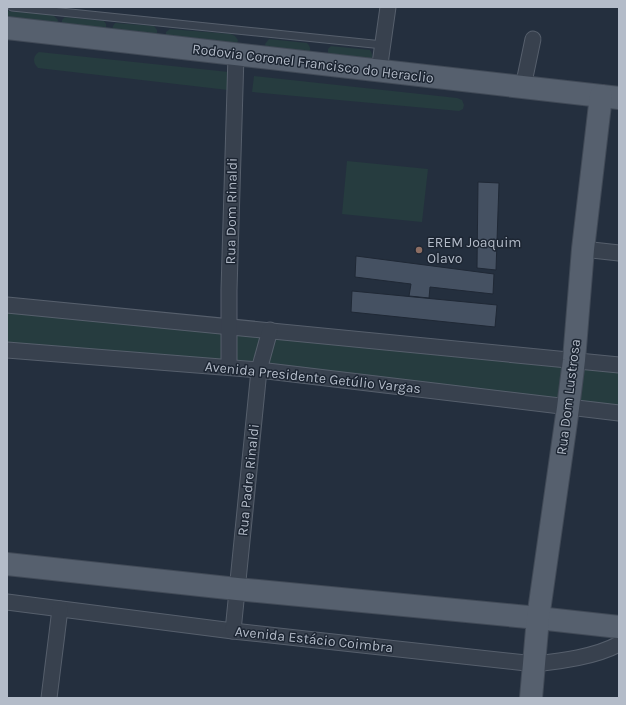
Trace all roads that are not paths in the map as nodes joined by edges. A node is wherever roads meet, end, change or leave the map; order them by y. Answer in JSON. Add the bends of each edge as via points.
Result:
{"nodes":[{"id":1,"x":12,"y":7,"type":"edge"},
{"id":2,"x":388,"y":7,"type":"edge"},
{"id":3,"x":7,"y":28,"type":"edge"},
{"id":4,"x":533,"y":39,"type":"dead end"},
{"id":5,"x":383,"y":45,"type":"junction"},
{"id":6,"x":236,"y":55,"type":"junction"},
{"id":7,"x":380,"y":71,"type":"junction"},
{"id":8,"x":523,"y":87,"type":"junction"},
{"id":9,"x":610,"y":97,"type":"edge"},
{"id":10,"x":583,"y":249,"type":"junction"},
{"id":11,"x":619,"y":253,"type":"edge"},
{"id":12,"x":7,"y":305,"type":"edge"},
{"id":13,"x":229,"y":326,"type":"junction"},
{"id":14,"x":270,"y":330,"type":"junction"},
{"id":15,"x":7,"y":350,"type":"edge"},
{"id":16,"x":574,"y":360,"type":"junction"},
{"id":17,"x":619,"y":365,"type":"edge"},
{"id":18,"x":229,"y":367,"type":"junction"},
{"id":19,"x":259,"y":370,"type":"junction"},
{"id":20,"x":568,"y":408,"type":"junction"},
{"id":21,"x":619,"y":413,"type":"edge"},
{"id":22,"x":7,"y":564,"type":"edge"},
{"id":23,"x":236,"y":589,"type":"junction"},
{"id":24,"x":7,"y":602,"type":"edge"},
{"id":25,"x":60,"y":609,"type":"junction"},
{"id":26,"x":538,"y":618,"type":"junction"},
{"id":27,"x":619,"y":628,"type":"edge"},
{"id":28,"x":233,"y":631,"type":"junction"},
{"id":29,"x":619,"y":644,"type":"edge"},
{"id":30,"x":535,"y":664,"type":"junction"},
{"id":31,"x":49,"y":698,"type":"edge"},
{"id":32,"x":532,"y":698,"type":"edge"}],
"edges":[{"from":1,"to":5,"type":"lane"},
{"from":2,"to":5,"type":"street"},
{"from":3,"to":6,"type":"main road","name":"Rodovia Coronel Francisco do Heraclio"},
{"from":4,"to":8,"type":"street"},
{"from":5,"to":7,"type":"street"},
{"from":6,"to":7,"type":"main road","name":"Rodovia Coronel Francisco do Heraclio"},
{"from":6,"to":13,"type":"street","name":"Rua Dom Rinaldi"},
{"from":7,"to":8,"type":"main road","name":"Rodovia Coronel Francisco do Heraclio"},
{"from":8,"to":9,"type":"main road","name":"Rodovia Coronel Francisco do Heraclio"},
{"from":9,"to":10,"type":"main road","name":"Rua Dom Lustrosa"},
{"from":10,"to":11,"type":"street"},
{"from":10,"to":16,"type":"main road","name":"Rua Dom Lustrosa"},
{"from":12,"to":13,"type":"street"},
{"from":13,"to":14,"type":"street"},
{"from":13,"to":18,"type":"street","name":"Rua Dom Rinaldi"},
{"from":14,"to":16,"type":"street"},
{"from":14,"to":19,"type":"street","name":"Rua Padre Rinaldi"},
{"from":15,"to":18,"type":"street","name":"Avenida Presidente Getúlio Vargas"},
{"from":16,"to":17,"type":"street"},
{"from":16,"to":20,"type":"main road","name":"Rua Dom Lustrosa"},
{"from":18,"to":19,"type":"street","name":"Avenida Presidente Getúlio Vargas"},
{"from":19,"to":20,"type":"street","name":"Avenida Presidente Getúlio Vargas"},
{"from":19,"to":23,"type":"street","name":"Rua Padre Rinaldi"},
{"from":20,"to":21,"type":"street","name":"Avenida Presidente Getúlio Vargas"},
{"from":20,"to":26,"type":"main road","name":"Rua Dom Lustrosa"},
{"from":22,"to":23,"type":"main road"},
{"from":23,"to":26,"type":"main road"},
{"from":23,"to":28,"type":"street","name":"Rua Padre Rinaldi"},
{"from":24,"to":25,"type":"street","name":"Avenida Estácio Coimbra"},
{"from":25,"to":28,"type":"street","name":"Avenida Estácio Coimbra"},
{"from":25,"to":31,"type":"street"},
{"from":26,"to":27,"type":"main road"},
{"from":26,"to":30,"type":"main road","name":"Rua Dom Lustrosa"},
{"from":28,"to":30,"type":"street","name":"Avenida Estácio Coimbra"},
{"from":29,"to":30,"type":"street","name":"Avenida Estácio Coimbra","via":[[569,660]]},
{"from":30,"to":32,"type":"main road","name":"Rua Dom Lustrosa"}]}
